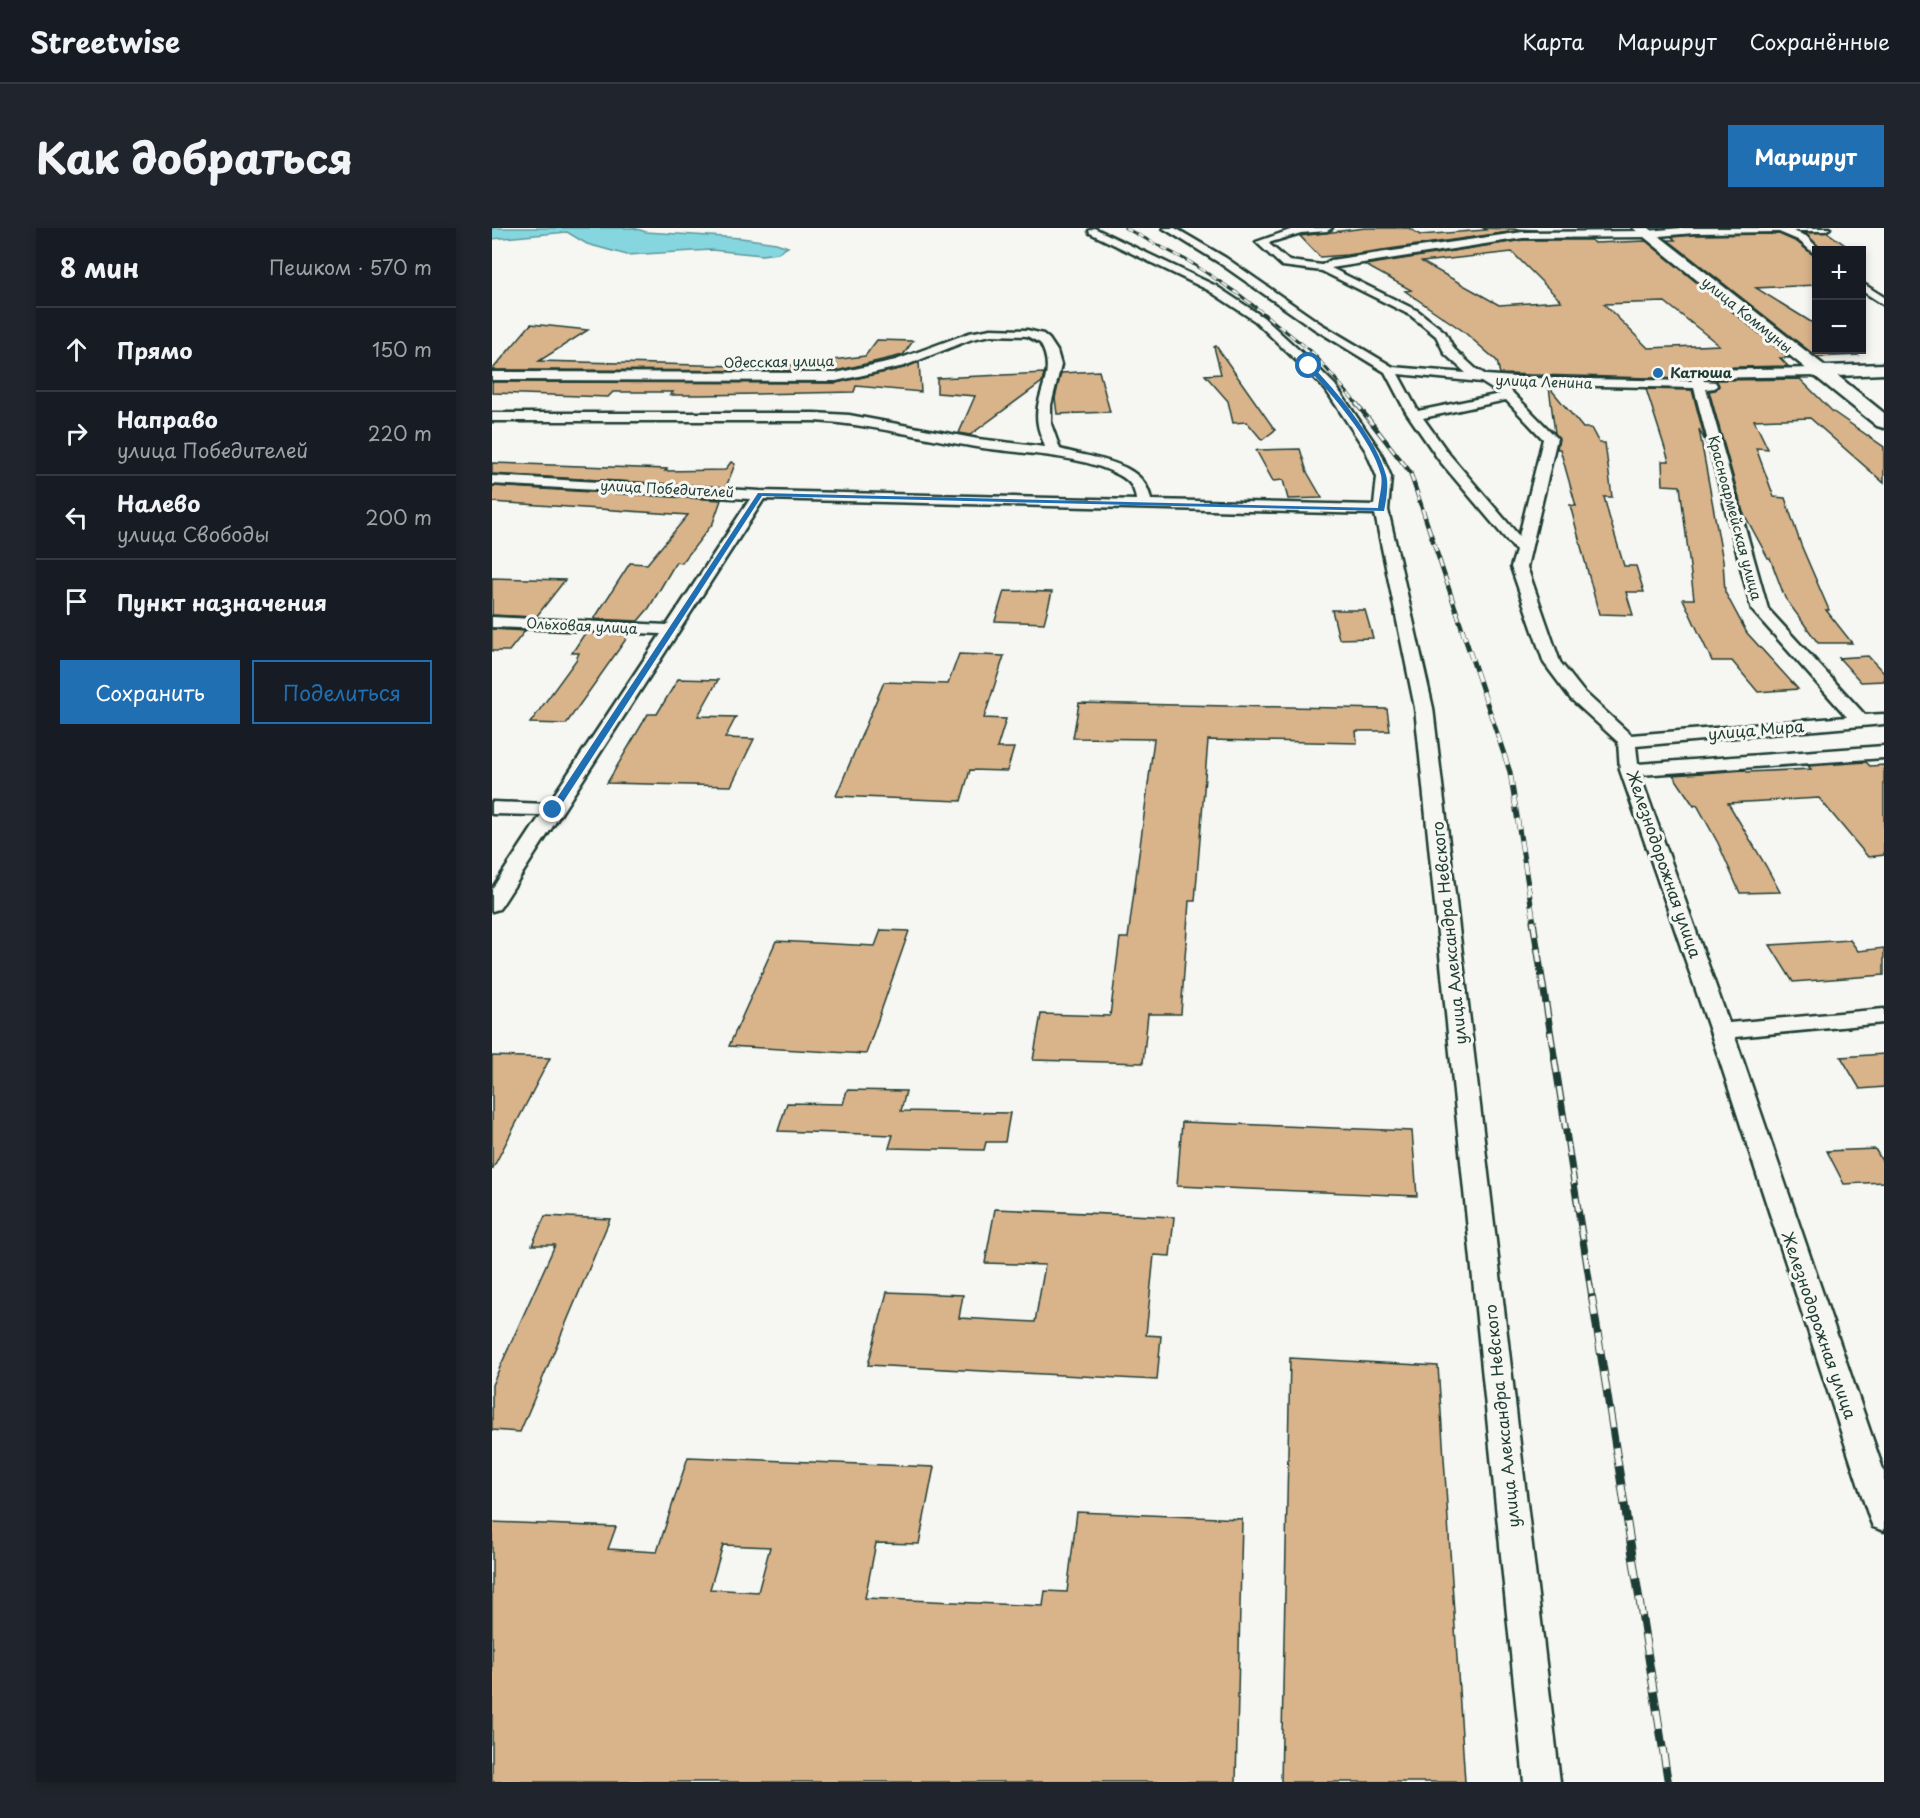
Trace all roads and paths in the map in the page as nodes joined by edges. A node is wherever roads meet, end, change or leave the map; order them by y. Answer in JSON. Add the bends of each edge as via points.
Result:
{"nodes":[{"id":1,"x":1168,"y":228,"type":"edge"},
{"id":2,"x":1327,"y":228,"type":"edge"},
{"id":3,"x":1825,"y":228,"type":"edge"},
{"id":4,"x":1778,"y":229,"type":"edge"},
{"id":5,"x":1094,"y":231,"type":"dead end"},
{"id":6,"x":1553,"y":231,"type":"edge"},
{"id":7,"x":1644,"y":231,"type":"edge"},
{"id":8,"x":1812,"y":248,"type":"edge"},
{"id":9,"x":1324,"y":268,"type":"junction"},
{"id":10,"x":1866,"y":289,"type":"edge"},
{"id":11,"x":1884,"y":302,"type":"edge"},
{"id":12,"x":1884,"y":369,"type":"edge"},
{"id":13,"x":1390,"y":370,"type":"junction"},
{"id":14,"x":1818,"y":372,"type":"junction"},
{"id":15,"x":492,"y":376,"type":"edge"},
{"id":16,"x":1487,"y":380,"type":"junction"},
{"id":17,"x":1884,"y":383,"type":"edge"},
{"id":18,"x":1699,"y":385,"type":"junction"},
{"id":19,"x":1836,"y":385,"type":"junction"},
{"id":20,"x":1509,"y":396,"type":"junction"},
{"id":21,"x":1415,"y":416,"type":"junction"},
{"id":22,"x":492,"y":417,"type":"edge"},
{"id":23,"x":1044,"y":421,"type":"junction"},
{"id":24,"x":1884,"y":422,"type":"edge"},
{"id":25,"x":997,"y":445,"type":"junction"},
{"id":26,"x":1054,"y":452,"type":"junction"},
{"id":27,"x":492,"y":480,"type":"edge"},
{"id":28,"x":760,"y":495,"type":"junction"},
{"id":29,"x":1144,"y":504,"type":"junction"},
{"id":30,"x":1381,"y":510,"type":"junction"},
{"id":31,"x":1523,"y":550,"type":"junction"},
{"id":32,"x":492,"y":622,"type":"edge"},
{"id":33,"x":672,"y":630,"type":"junction"},
{"id":34,"x":1884,"y":719,"type":"edge"},
{"id":35,"x":1860,"y":722,"type":"junction"},
{"id":36,"x":1627,"y":741,"type":"junction"},
{"id":37,"x":1884,"y":752,"type":"edge"},
{"id":38,"x":1629,"y":770,"type":"junction"},
{"id":39,"x":492,"y":808,"type":"edge"},
{"id":40,"x":553,"y":810,"type":"junction"},
{"id":41,"x":492,"y":905,"type":"edge"},
{"id":42,"x":1884,"y":1016,"type":"edge"},
{"id":43,"x":1721,"y":1031,"type":"junction"},
{"id":44,"x":1884,"y":1517,"type":"edge"},
{"id":45,"x":1542,"y":1782,"type":"edge"}],
"edges":[{"from":1,"to":13,"type":"street"},
{"from":2,"to":9,"type":"street","via":[[1300,230],[1261,242],[1286,264]]},
{"from":3,"to":4,"type":"street"},
{"from":4,"to":7,"type":"street"},
{"from":4,"to":8,"type":"street","via":[[1802,238]]},
{"from":5,"to":30,"type":"street","name":"улица Александра Невского","via":[[1212,288],[1259,319],[1309,366],[1331,388],[1373,451],[1384,477]]},
{"from":6,"to":7,"type":"street"},
{"from":6,"to":9,"type":"street","via":[[1331,263]]},
{"from":7,"to":14,"type":"street","name":"улица Коммуны"},
{"from":9,"to":16,"type":"street","via":[[1414,313],[1441,334],[1449,351]]},
{"from":10,"to":11,"type":"street"},
{"from":12,"to":14,"type":"street"},
{"from":13,"to":16,"type":"street","name":"улица Ленина"},
{"from":13,"to":21,"type":"street"},
{"from":14,"to":18,"type":"street","via":[[1696,374]]},
{"from":14,"to":19,"type":"street","name":"улица Коммуны"},
{"from":15,"to":23,"type":"street","name":"Одесская улица","via":[[836,377],[900,363],[969,336],[1014,332],[1039,336],[1052,351],[1055,364]]},
{"from":16,"to":18,"type":"street","name":"улица Ленина"},
{"from":16,"to":20,"type":"street"},
{"from":17,"to":19,"type":"street","name":"улица Ленина"},
{"from":18,"to":19,"type":"street","name":"улица Ленина"},
{"from":18,"to":35,"type":"street","name":"Красноармейская улица","via":[[1760,610]]},
{"from":19,"to":24,"type":"street","name":"улица Коммуны"},
{"from":20,"to":21,"type":"street"},
{"from":20,"to":31,"type":"street","via":[[1550,438]]},
{"from":21,"to":31,"type":"street","via":[[1444,457]]},
{"from":22,"to":25,"type":"street","via":[[814,417],[868,422]]},
{"from":23,"to":25,"type":"street","via":[[1028,434]]},
{"from":23,"to":26,"type":"street","name":"Одесская улица"},
{"from":25,"to":26,"type":"street"},
{"from":26,"to":29,"type":"street","via":[[1133,479],[1142,488]]},
{"from":27,"to":28,"type":"street","name":"улица Победителей"},
{"from":28,"to":29,"type":"street","name":"улица Победителей"},
{"from":28,"to":33,"type":"street"},
{"from":29,"to":30,"type":"street","name":"улица Победителей"},
{"from":30,"to":45,"type":"street","name":"улица Александра Невского","via":[[1424,708]]},
{"from":31,"to":36,"type":"street","via":[[1520,567],[1552,663],[1577,695]]},
{"from":32,"to":33,"type":"street","name":"Ольховая улица"},
{"from":33,"to":40,"type":"street"},
{"from":34,"to":35,"type":"street","name":"улица Мира"},
{"from":35,"to":36,"type":"street","name":"улица Мира"},
{"from":36,"to":38,"type":"street","name":"Железнодорожная улица"},
{"from":37,"to":38,"type":"street","name":"улица Мира"},
{"from":38,"to":43,"type":"street","name":"Железнодорожная улица"},
{"from":39,"to":40,"type":"street"},
{"from":40,"to":41,"type":"street"},
{"from":42,"to":43,"type":"street"},
{"from":43,"to":44,"type":"street","name":"Железнодорожная улица"}]}
